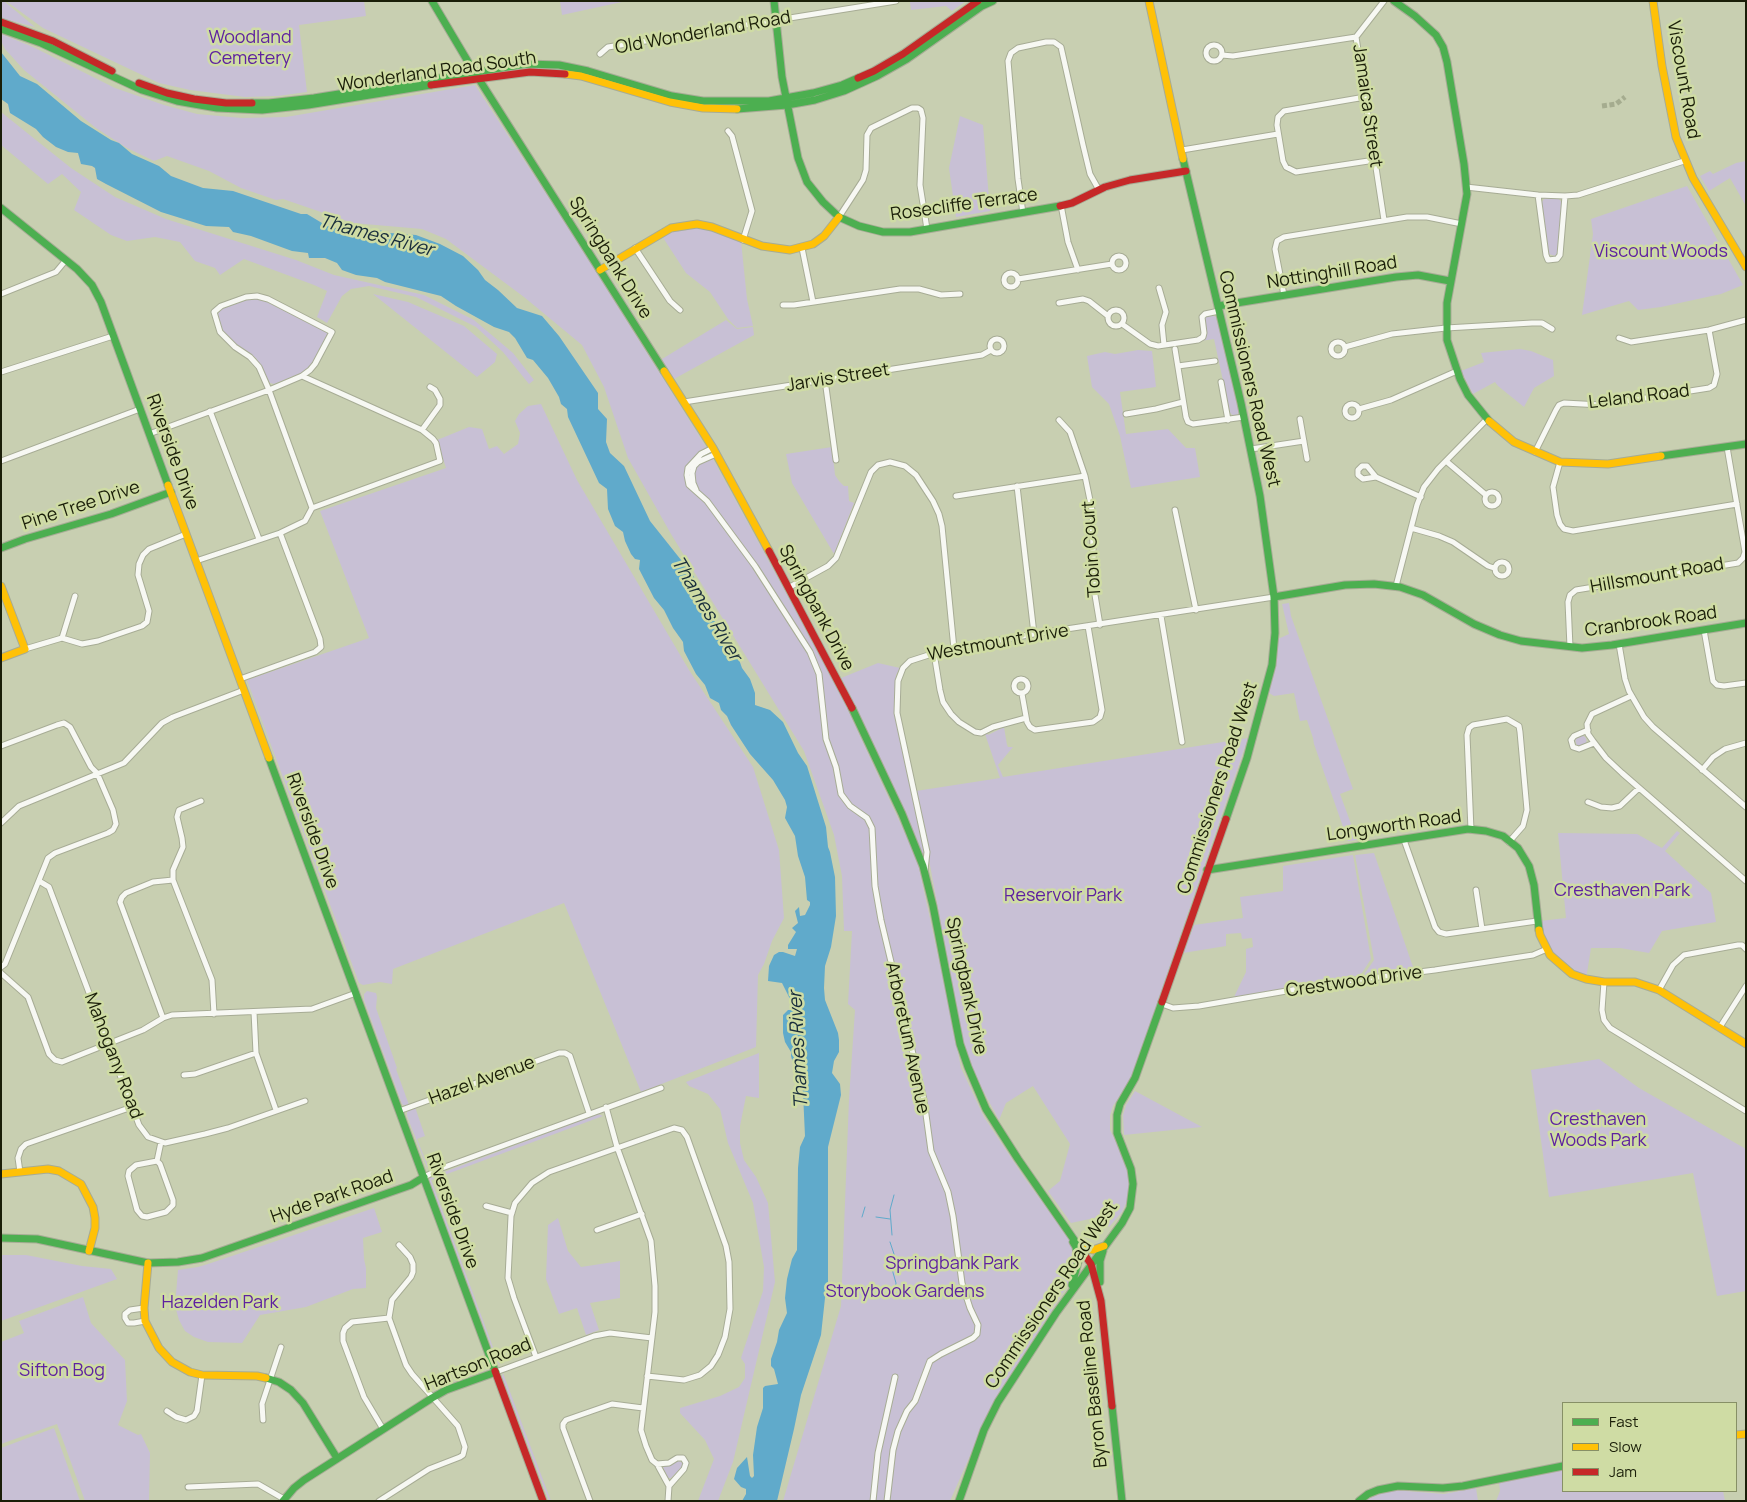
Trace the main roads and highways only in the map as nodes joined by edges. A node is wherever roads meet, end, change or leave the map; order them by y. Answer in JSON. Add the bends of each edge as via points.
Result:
{"nodes":[{"id":1,"x":432,"y":1,"type":"edge"},
{"id":2,"x":774,"y":1,"type":"edge"},
{"id":3,"x":978,"y":1,"type":"edge"},
{"id":4,"x":993,"y":1,"type":"edge"},
{"id":5,"x":1149,"y":1,"type":"edge"},
{"id":6,"x":1394,"y":1,"type":"edge"},
{"id":7,"x":1654,"y":1,"type":"edge"},
{"id":8,"x":1,"y":22,"type":"edge"},
{"id":9,"x":1,"y":29,"type":"edge"},
{"id":10,"x":20,"y":31,"type":"junction"},
{"id":11,"x":476,"y":75,"type":"junction"},
{"id":12,"x":786,"y":102,"type":"junction"},
{"id":13,"x":1186,"y":171,"type":"junction"},
{"id":14,"x":1,"y":208,"type":"edge"},
{"id":15,"x":839,"y":217,"type":"junction"},
{"id":16,"x":1746,"y":267,"type":"edge"},
{"id":17,"x":600,"y":270,"type":"junction"},
{"id":18,"x":1450,"y":281,"type":"junction"},
{"id":19,"x":1218,"y":308,"type":"junction"},
{"id":20,"x":1746,"y":444,"type":"edge"},
{"id":21,"x":171,"y":492,"type":"junction"},
{"id":22,"x":1,"y":548,"type":"edge"},
{"id":23,"x":1,"y":586,"type":"edge"},
{"id":24,"x":1274,"y":597,"type":"junction"},
{"id":25,"x":1746,"y":623,"type":"edge"},
{"id":26,"x":1,"y":658,"type":"edge"},
{"id":27,"x":1207,"y":870,"type":"junction"},
{"id":28,"x":1746,"y":1044,"type":"edge"},
{"id":29,"x":1,"y":1174,"type":"edge"},
{"id":30,"x":424,"y":1177,"type":"junction"},
{"id":31,"x":1064,"y":1224,"type":"junction"},
{"id":32,"x":1,"y":1238,"type":"edge"},
{"id":33,"x":1105,"y":1246,"type":"junction"},
{"id":34,"x":1082,"y":1248,"type":"junction"},
{"id":35,"x":89,"y":1251,"type":"junction"},
{"id":36,"x":148,"y":1263,"type":"junction"},
{"id":37,"x":1091,"y":1264,"type":"junction"},
{"id":38,"x":1080,"y":1279,"type":"junction"},
{"id":39,"x":1101,"y":1301,"type":"junction"},
{"id":40,"x":1059,"y":1309,"type":"junction"},
{"id":41,"x":496,"y":1372,"type":"junction"},
{"id":42,"x":337,"y":1458,"type":"junction"},
{"id":43,"x":1562,"y":1466,"type":"edge"},
{"id":44,"x":284,"y":1500,"type":"edge"},
{"id":45,"x":543,"y":1501,"type":"edge"},
{"id":46,"x":959,"y":1501,"type":"edge"},
{"id":47,"x":1122,"y":1501,"type":"edge"},
{"id":48,"x":1359,"y":1501,"type":"edge"}],
"edges":[{"from":1,"to":11,"type":"main road","name":"Springbank Drive"},
{"from":2,"to":12,"type":"main road","name":"Rosecliffe Terrace"},
{"from":3,"to":12,"type":"main road","name":"Wonderland Road South","via":[[903,54],[874,70],[842,85]]},
{"from":4,"to":12,"type":"main road","name":"Wonderland Road South","via":[[907,60],[877,76],[815,100]]},
{"from":5,"to":13,"type":"main road","name":"Commissioners Road West"},
{"from":6,"to":18,"type":"main road","via":[[1436,35],[1447,62],[1467,194]]},
{"from":7,"to":16,"type":"main road","name":"Viscount Road","via":[[1669,107],[1684,161]]},
{"from":8,"to":10,"type":"main road"},
{"from":9,"to":10,"type":"main road"},
{"from":10,"to":11,"type":"main road","name":"Wonderland Road South","via":[[53,41],[146,86],[226,103],[296,101],[448,76]]},
{"from":10,"to":11,"type":"main road","name":"Wonderland Road South","via":[[142,90],[177,101],[217,108],[262,110],[308,105]]},
{"from":11,"to":12,"type":"main road","name":"Wonderland Road South","via":[[530,72],[581,76],[670,102],[703,108],[738,109]]},
{"from":11,"to":17,"type":"main road","name":"Springbank Drive"},
{"from":12,"to":15,"type":"main road","name":"Rosecliffe Terrace","via":[[798,158],[808,182]]},
{"from":13,"to":15,"type":"main road","name":"Rosecliffe Terrace","via":[[1130,180],[1061,206],[910,232],[883,232]]},
{"from":13,"to":19,"type":"main road","name":"Commissioners Road West"},
{"from":14,"to":21,"type":"main road","name":"Riverside Drive","via":[[77,269],[92,285]]},
{"from":15,"to":17,"type":"main road","via":[[813,244],[782,250],[744,240],[712,226],[697,224],[671,228]]},
{"from":17,"to":31,"type":"main road","name":"Springbank Drive","via":[[714,451],[864,732],[925,873],[960,1044],[968,1067],[992,1118]]},
{"from":18,"to":19,"type":"main road","name":"Nottinghill Road","via":[[1418,275],[1396,277]]},
{"from":18,"to":20,"type":"main road","via":[[1446,328],[1457,371],[1468,395],[1487,419],[1514,442],[1560,462],[1590,465]]},
{"from":19,"to":24,"type":"main road","name":"Commissioners Road West","via":[[1251,449]]},
{"from":21,"to":22,"type":"main road","name":"Pine Tree Drive"},
{"from":21,"to":30,"type":"main road","name":"Riverside Drive"},
{"from":23,"to":26,"type":"main road","via":[[25,649]]},
{"from":24,"to":25,"type":"main road","name":"Cranbrook Road","via":[[1345,585],[1396,586],[1423,595],[1500,635],[1521,641],[1582,648]]},
{"from":24,"to":27,"type":"main road","name":"Commissioners Road West","via":[[1272,664],[1263,704]]},
{"from":27,"to":28,"type":"main road","name":"Longworth Road","via":[[1471,830],[1503,836],[1518,848],[1529,866],[1540,936],[1558,963],[1572,974],[1586,979],[1636,982],[1659,990]]},
{"from":27,"to":33,"type":"main road","name":"Commissioners Road West","via":[[1135,1078],[1117,1115],[1119,1141],[1134,1184],[1132,1200],[1122,1223]]},
{"from":29,"to":35,"type":"main road","via":[[48,1169],[59,1171],[81,1184],[95,1218]]},
{"from":30,"to":36,"type":"main road","name":"Hyde Park Road","via":[[411,1185],[202,1258]]},
{"from":30,"to":41,"type":"main road","name":"Riverside Drive"},
{"from":31,"to":34,"type":"main road","name":"Springbank Drive"},
{"from":31,"to":40,"type":"main road","via":[[1076,1247],[1078,1262],[1074,1281]]},
{"from":32,"to":35,"type":"main road","name":"Hyde Park Road","via":[[37,1240]]},
{"from":33,"to":34,"type":"main road","via":[[1093,1250]]},
{"from":33,"to":37,"type":"main road","name":"Commissioners Road West"},
{"from":33,"to":39,"type":"main road","via":[[1100,1261]]},
{"from":34,"to":37,"type":"main road","name":"Springbank Drive"},
{"from":35,"to":36,"type":"main road","name":"Hyde Park Road"},
{"from":36,"to":42,"type":"main road","via":[[146,1321],[151,1335],[172,1362],[190,1372],[257,1376],[279,1382],[303,1403]]},
{"from":37,"to":38,"type":"main road","name":"Commissioners Road West"},
{"from":37,"to":39,"type":"main road","name":"Byron Baseline Road"},
{"from":38,"to":39,"type":"main road","via":[[1093,1281]]},
{"from":38,"to":40,"type":"main road","name":"Commissioners Road West"},
{"from":39,"to":47,"type":"main road","name":"Byron Baseline Road"},
{"from":40,"to":46,"type":"main road","name":"Commissioners Road West","via":[[998,1402],[984,1430]]},
{"from":41,"to":42,"type":"main road","name":"Hartson Road","via":[[446,1390]]},
{"from":41,"to":45,"type":"main road","name":"Riverside Drive"},
{"from":42,"to":44,"type":"main road","name":"Hartson Road","via":[[304,1480]]},
{"from":43,"to":48,"type":"main road","via":[[1463,1486],[1398,1486],[1378,1490]]}]}
